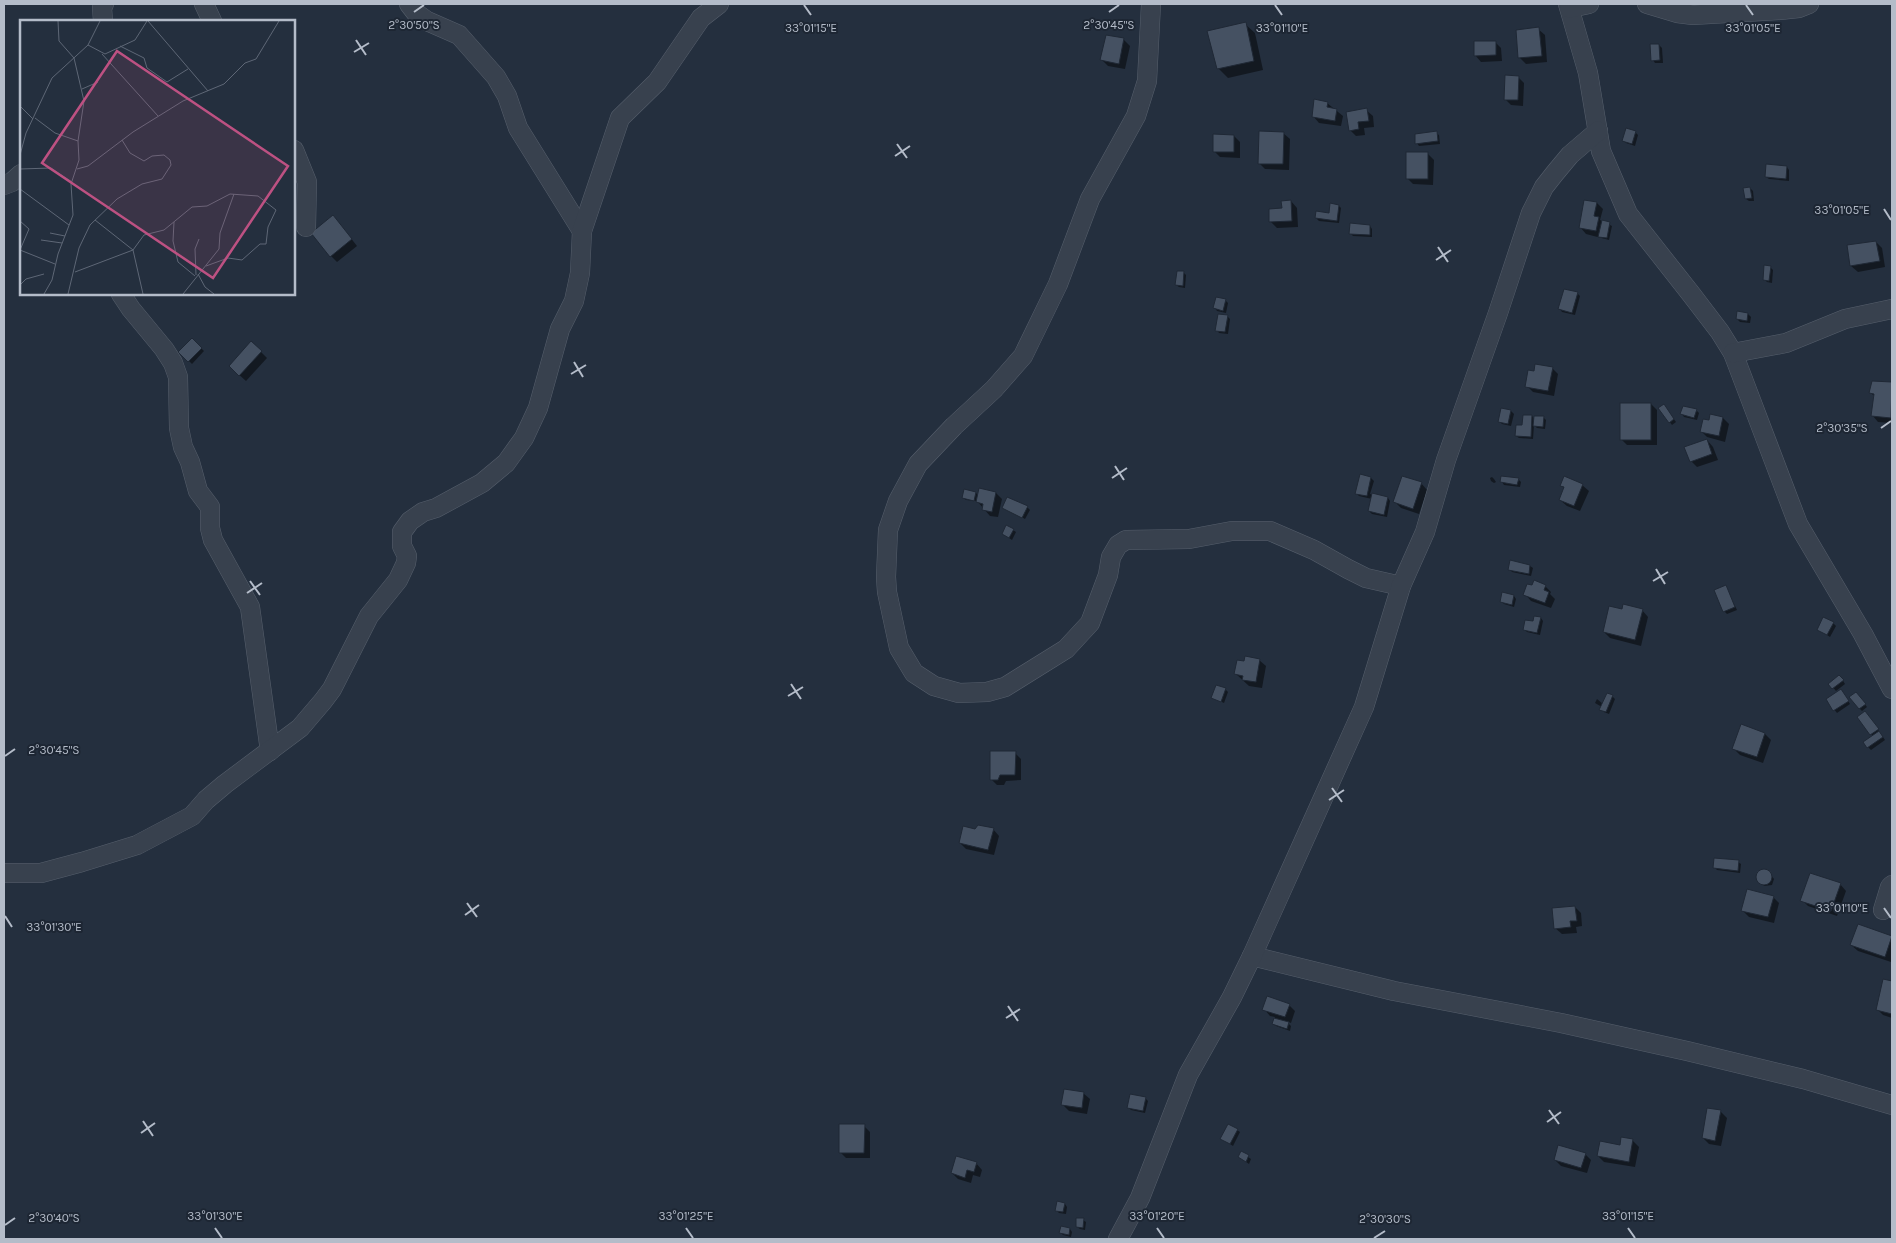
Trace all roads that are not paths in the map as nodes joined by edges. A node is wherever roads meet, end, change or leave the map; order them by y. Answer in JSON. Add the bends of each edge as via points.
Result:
{"nodes":[{"id":1,"x":104,"y":4,"type":"edge"},
{"id":2,"x":204,"y":4,"type":"edge"},
{"id":3,"x":409,"y":4,"type":"edge"},
{"id":4,"x":719,"y":4,"type":"edge"},
{"id":5,"x":1151,"y":4,"type":"edge"},
{"id":6,"x":1590,"y":4,"type":"edge"},
{"id":7,"x":1647,"y":4,"type":"edge"},
{"id":8,"x":1809,"y":4,"type":"edge"},
{"id":9,"x":1569,"y":6,"type":"edge"},
{"id":10,"x":103,"y":20,"type":"edge"},
{"id":11,"x":212,"y":20,"type":"edge"},
{"id":12,"x":1598,"y":131,"type":"junction"},
{"id":13,"x":295,"y":152,"type":"edge"},
{"id":14,"x":20,"y":175,"type":"edge"},
{"id":15,"x":4,"y":185,"type":"edge"},
{"id":16,"x":306,"y":227,"type":"dead end"},
{"id":17,"x":582,"y":231,"type":"junction"},
{"id":18,"x":122,"y":295,"type":"edge"},
{"id":19,"x":1892,"y":309,"type":"edge"},
{"id":20,"x":1733,"y":353,"type":"junction"},
{"id":21,"x":1401,"y":586,"type":"junction"},
{"id":22,"x":1892,"y":689,"type":"edge"},
{"id":23,"x":270,"y":751,"type":"junction"},
{"id":24,"x":4,"y":874,"type":"edge"},
{"id":25,"x":1892,"y":885,"type":"edge"},
{"id":26,"x":1883,"y":910,"type":"dead end"},
{"id":27,"x":1252,"y":956,"type":"junction"},
{"id":28,"x":1892,"y":1105,"type":"edge"},
{"id":29,"x":1118,"y":1239,"type":"edge"}],
"edges":[{"from":1,"to":10,"type":"street"},
{"from":2,"to":11,"type":"street"},
{"from":3,"to":17,"type":"street","via":[[427,21],[459,35],[496,77],[507,96],[518,128]]},
{"from":4,"to":17,"type":"street","via":[[701,18],[658,82],[620,118]]},
{"from":5,"to":21,"type":"street","via":[[1148,81],[1136,116],[1090,199],[1058,284],[1023,356],[918,464],[898,501],[888,530],[886,585],[899,648],[914,673],[934,686],[959,693],[987,692],[1005,687],[1066,648],[1090,623],[1108,575],[1111,557],[1118,545],[1126,540],[1189,539],[1232,530],[1270,531],[1366,578]]},
{"from":6,"to":9,"type":"street"},
{"from":7,"to":8,"type":"street","via":[[1693,15],[1780,10]]},
{"from":9,"to":12,"type":"street","via":[[1588,73]]},
{"from":12,"to":20,"type":"street","via":[[1601,151],[1628,214]]},
{"from":12,"to":21,"type":"street","via":[[1555,173],[1531,213],[1446,460],[1425,532]]},
{"from":13,"to":16,"type":"street","via":[[307,182]]},
{"from":14,"to":15,"type":"street"},
{"from":17,"to":23,"type":"street","via":[[580,273],[574,301],[560,329],[538,408],[524,438],[506,463],[482,483],[410,521],[402,532],[402,546],[407,556],[398,580],[369,616],[332,688],[300,728]]},
{"from":18,"to":23,"type":"street","via":[[164,349],[178,377],[179,428],[183,447],[198,491],[210,507],[213,540],[250,607]]},
{"from":19,"to":20,"type":"street","via":[[1845,320],[1786,343]]},
{"from":20,"to":22,"type":"street","via":[[1798,524]]},
{"from":21,"to":27,"type":"street","via":[[1364,707]]},
{"from":23,"to":24,"type":"street","via":[[218,790],[192,816],[137,845],[41,873]]},
{"from":25,"to":26,"type":"street"},
{"from":27,"to":28,"type":"street","via":[[1394,991],[1687,1051]]},
{"from":27,"to":29,"type":"street","via":[[1188,1075],[1140,1198]]}]}
